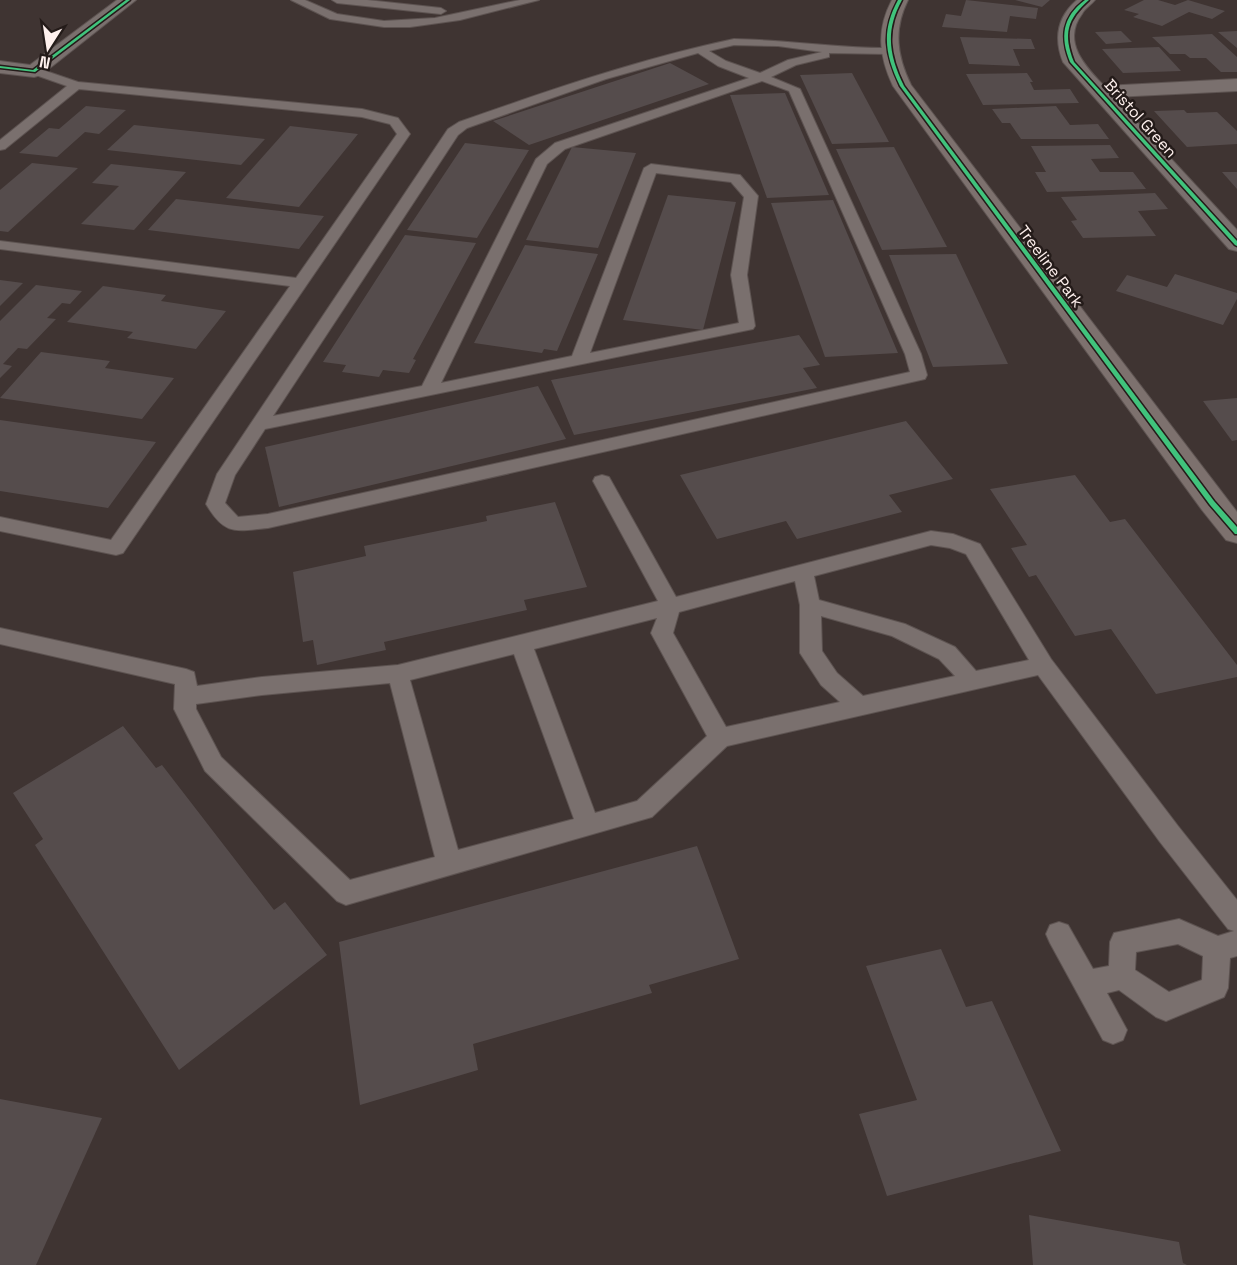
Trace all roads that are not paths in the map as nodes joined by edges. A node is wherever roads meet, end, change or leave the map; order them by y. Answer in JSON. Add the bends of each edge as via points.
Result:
{"nodes":[{"id":1,"x":128,"y":0,"type":"edge"},
{"id":2,"x":296,"y":0,"type":"edge"},
{"id":3,"x":338,"y":0,"type":"edge"},
{"id":4,"x":534,"y":0,"type":"edge"},
{"id":5,"x":900,"y":0,"type":"edge"},
{"id":6,"x":1087,"y":0,"type":"edge"},
{"id":7,"x":472,"y":14,"type":"junction"},
{"id":8,"x":778,"y":43,"type":"junction"},
{"id":9,"x":700,"y":49,"type":"junction"},
{"id":10,"x":840,"y":51,"type":"junction"},
{"id":11,"x":888,"y":51,"type":"junction"},
{"id":12,"x":792,"y":62,"type":"junction"},
{"id":13,"x":0,"y":67,"type":"edge"},
{"id":14,"x":34,"y":70,"type":"junction"},
{"id":15,"x":760,"y":78,"type":"junction"},
{"id":16,"x":76,"y":85,"type":"junction"},
{"id":17,"x":1237,"y":85,"type":"edge"},
{"id":18,"x":1099,"y":92,"type":"junction"},
{"id":19,"x":0,"y":146,"type":"edge"},
{"id":20,"x":0,"y":244,"type":"edge"},
{"id":21,"x":1237,"y":244,"type":"edge"},
{"id":22,"x":300,"y":283,"type":"junction"},
{"id":23,"x":579,"y":360,"type":"junction"},
{"id":24,"x":429,"y":390,"type":"junction"},
{"id":25,"x":258,"y":425,"type":"junction"},
{"id":26,"x":602,"y":481,"type":"dead end"},
{"id":27,"x":0,"y":524,"type":"edge"},
{"id":28,"x":1237,"y":532,"type":"edge"},
{"id":29,"x":803,"y":572,"type":"junction"},
{"id":30,"x":810,"y":605,"type":"junction"},
{"id":31,"x":671,"y":606,"type":"junction"},
{"id":32,"x":0,"y":636,"type":"edge"},
{"id":33,"x":521,"y":644,"type":"junction"},
{"id":34,"x":1043,"y":665,"type":"junction"},
{"id":35,"x":398,"y":674,"type":"junction"},
{"id":36,"x":972,"y":681,"type":"junction"},
{"id":37,"x":185,"y":696,"type":"junction"},
{"id":38,"x":858,"y":705,"type":"junction"},
{"id":39,"x":720,"y":738,"type":"junction"},
{"id":40,"x":588,"y":825,"type":"junction"},
{"id":41,"x":449,"y":862,"type":"junction"},
{"id":42,"x":1237,"y":920,"type":"edge"},
{"id":43,"x":1059,"y":934,"type":"dead end"},
{"id":44,"x":1227,"y":946,"type":"edge"},
{"id":45,"x":1122,"y":976,"type":"junction"},
{"id":46,"x":1086,"y":984,"type":"junction"},
{"id":47,"x":1113,"y":1030,"type":"dead end"}],
"edges":[{"from":1,"to":14,"type":"street"},
{"from":2,"to":7,"type":"lane","via":[[333,17],[389,24]]},
{"from":3,"to":7,"type":"lane"},
{"from":4,"to":7,"type":"lane"},
{"from":5,"to":11,"type":"street","name":"Treeline Park","via":[[887,33]]},
{"from":6,"to":18,"type":"street","name":"Bristol Green","via":[[1074,13],[1064,39],[1072,62]]},
{"from":8,"to":9,"type":"lane","via":[[734,42]]},
{"from":8,"to":10,"type":"lane"},
{"from":8,"to":12,"type":"lane"},
{"from":9,"to":15,"type":"lane","via":[[709,57]]},
{"from":9,"to":25,"type":"lane","via":[[602,76],[463,125],[453,132]]},
{"from":10,"to":11,"type":"lane"},
{"from":10,"to":12,"type":"lane"},
{"from":11,"to":28,"type":"street","name":"Treeline Park","via":[[902,86]]},
{"from":12,"to":15,"type":"lane"},
{"from":13,"to":14,"type":"street"},
{"from":14,"to":16,"type":"lane"},
{"from":15,"to":24,"type":"lane","via":[[560,146],[541,162]]},
{"from":15,"to":25,"type":"lane","via":[[794,89],[919,375],[268,521],[233,524],[215,504],[226,474]]},
{"from":16,"to":19,"type":"lane"},
{"from":16,"to":22,"type":"lane","via":[[362,113],[394,121],[404,134]]},
{"from":17,"to":18,"type":"street"},
{"from":18,"to":21,"type":"street","name":"Bristol Green"},
{"from":20,"to":22,"type":"lane"},
{"from":22,"to":27,"type":"lane","via":[[116,548]]},
{"from":23,"to":23,"type":"lane","via":[[747,326],[739,275],[751,196],[735,178],[651,168]]},
{"from":23,"to":24,"type":"lane"},
{"from":24,"to":25,"type":"lane"},
{"from":26,"to":31,"type":"lane"},
{"from":29,"to":30,"type":"lane"},
{"from":29,"to":31,"type":"lane"},
{"from":29,"to":34,"type":"lane","via":[[931,538],[953,541],[973,549]]},
{"from":30,"to":36,"type":"lane","via":[[898,630],[947,653]]},
{"from":30,"to":38,"type":"lane","via":[[811,653],[829,680]]},
{"from":31,"to":33,"type":"lane"},
{"from":31,"to":39,"type":"lane","via":[[662,633]]},
{"from":32,"to":37,"type":"lane","via":[[186,678]]},
{"from":33,"to":35,"type":"lane"},
{"from":33,"to":40,"type":"lane"},
{"from":34,"to":36,"type":"lane"},
{"from":34,"to":42,"type":"lane"},
{"from":35,"to":37,"type":"lane"},
{"from":35,"to":41,"type":"lane"},
{"from":36,"to":38,"type":"lane"},
{"from":37,"to":41,"type":"lane","via":[[185,709],[213,764],[346,893]]},
{"from":38,"to":39,"type":"lane"},
{"from":39,"to":40,"type":"lane","via":[[644,810]]},
{"from":40,"to":41,"type":"lane"},
{"from":43,"to":46,"type":"lane"},
{"from":44,"to":45,"type":"lane","via":[[1179,931],[1122,942]]},
{"from":44,"to":45,"type":"lane","via":[[1215,988],[1166,1007]]},
{"from":45,"to":46,"type":"lane"},
{"from":46,"to":47,"type":"lane"}]}
